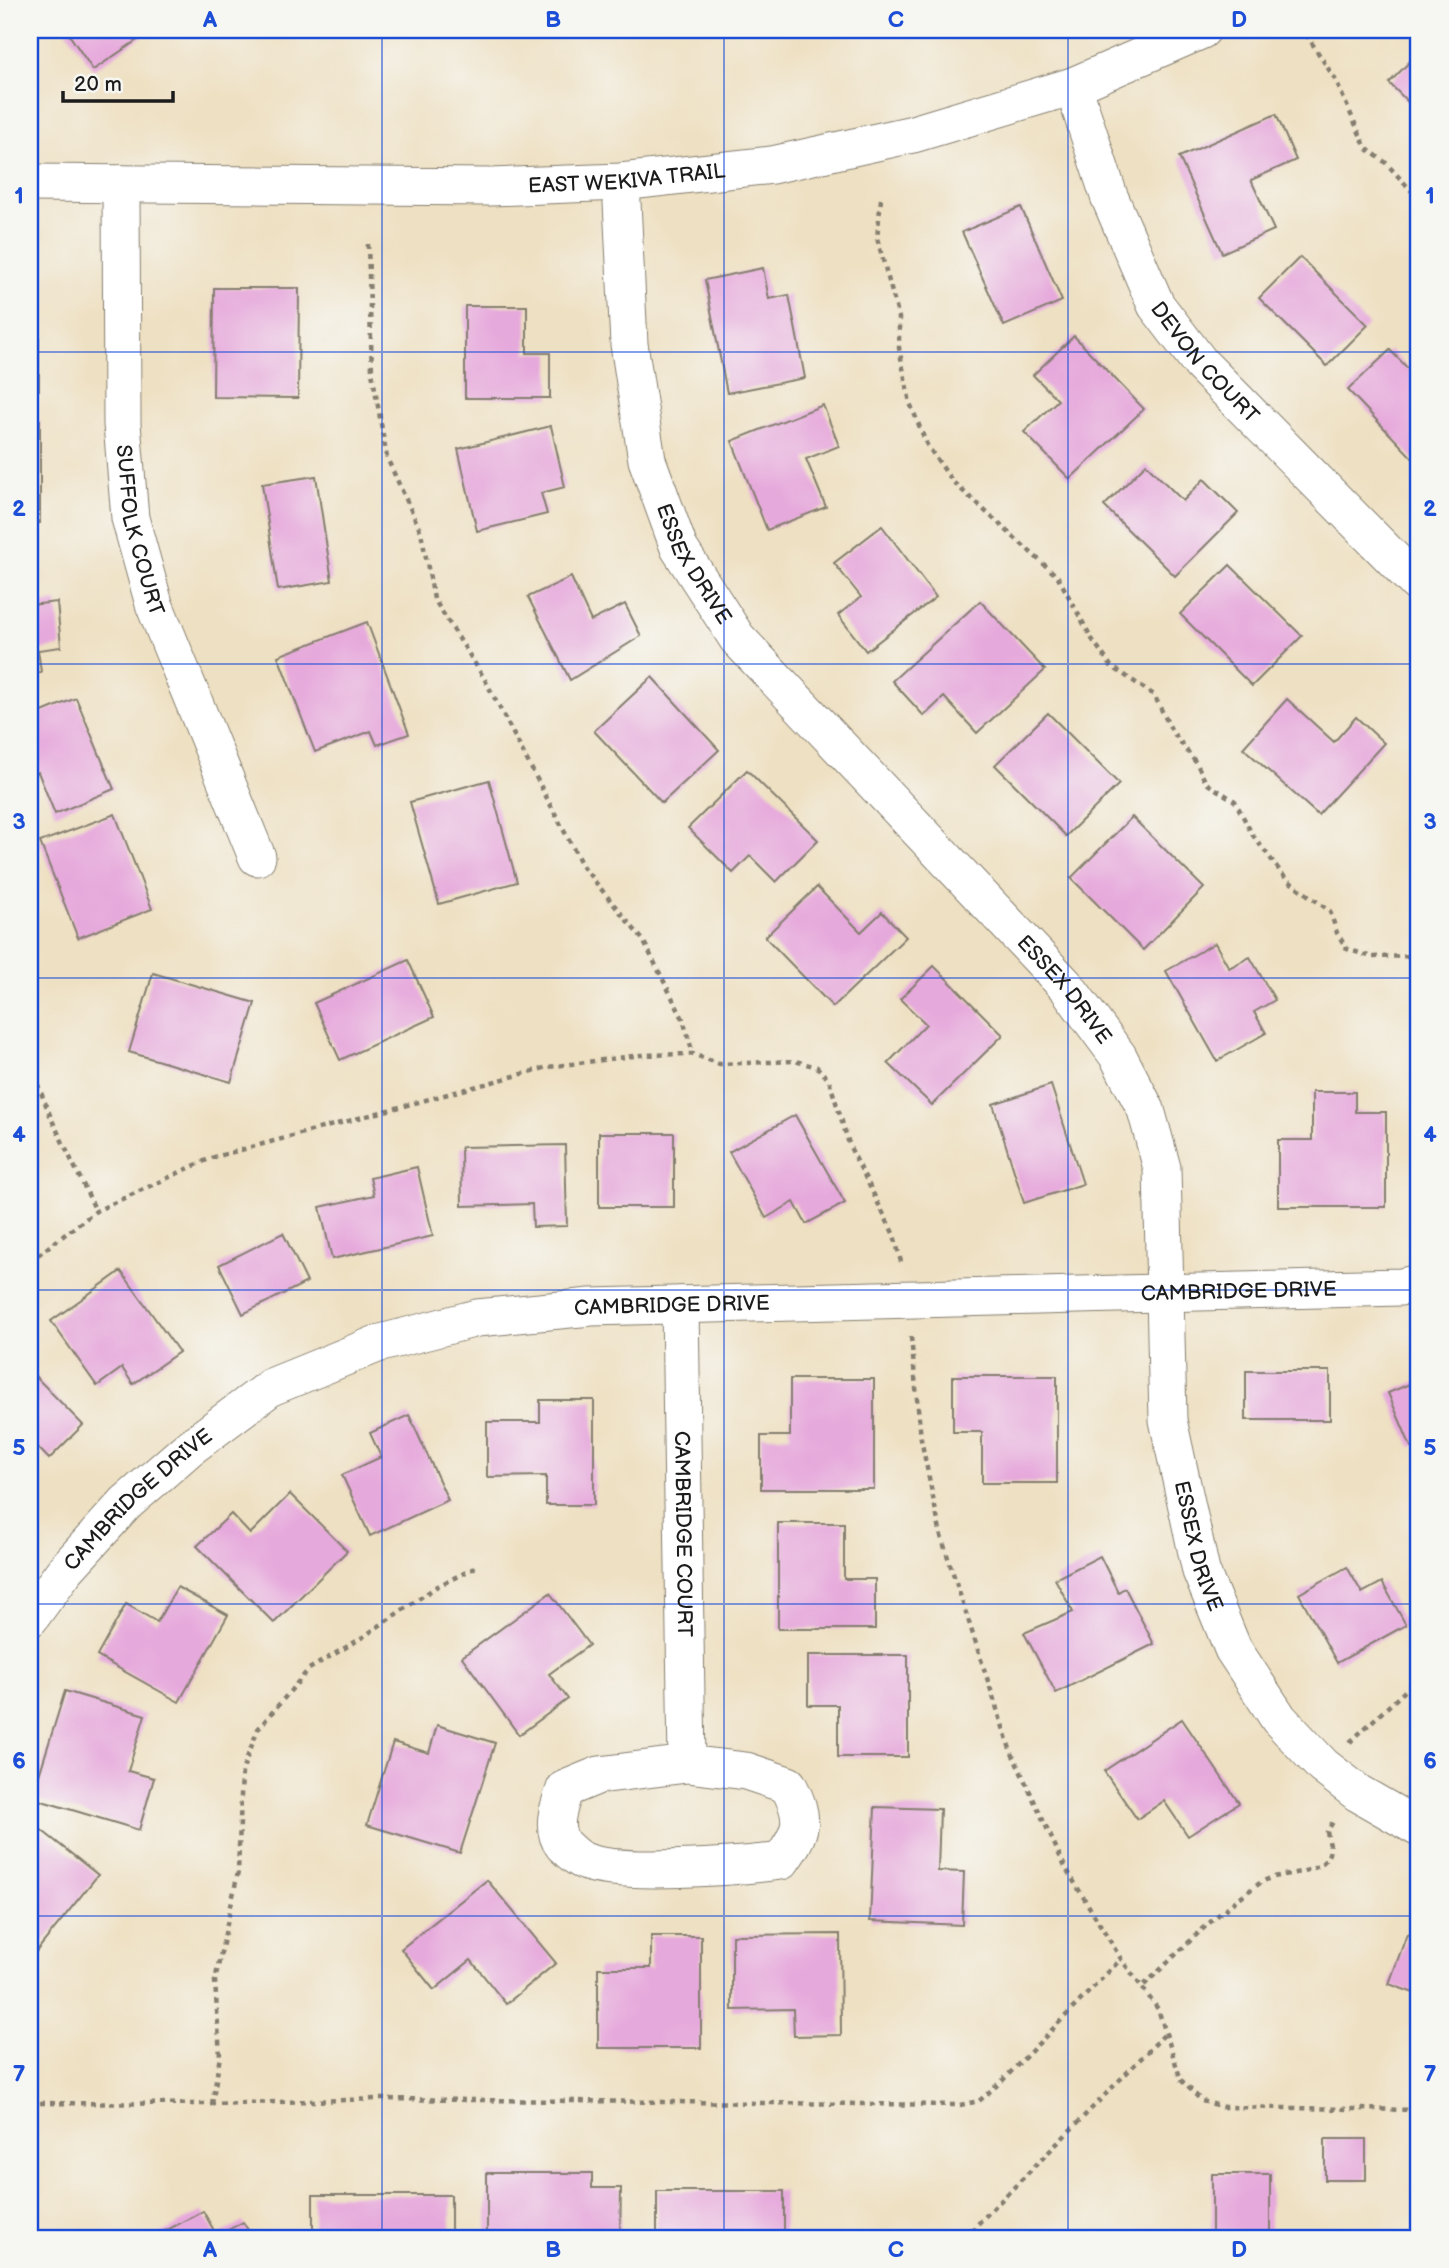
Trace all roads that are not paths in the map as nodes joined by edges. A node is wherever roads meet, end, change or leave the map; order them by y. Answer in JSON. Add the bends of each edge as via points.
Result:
{"nodes":[{"id":1,"x":1202,"y":30,"type":"edge"},
{"id":2,"x":1073,"y":86,"type":"junction"},
{"id":3,"x":621,"y":182,"type":"junction"},
{"id":4,"x":30,"y":183,"type":"edge"},
{"id":5,"x":121,"y":184,"type":"junction"},
{"id":6,"x":1418,"y":584,"type":"edge"},
{"id":7,"x":257,"y":857,"type":"dead end"},
{"id":8,"x":1419,"y":1283,"type":"edge"},
{"id":9,"x":1165,"y":1294,"type":"junction"},
{"id":10,"x":680,"y":1305,"type":"junction"},
{"id":11,"x":30,"y":1618,"type":"edge"},
{"id":12,"x":687,"y":1764,"type":"junction"},
{"id":13,"x":1419,"y":1828,"type":"edge"}],
"edges":[{"from":1,"to":2,"type":"street","name":"EAST WEKIVA TRAIL"},
{"from":2,"to":3,"type":"street","name":"EAST WEKIVA TRAIL","via":[[913,134],[772,165]]},
{"from":2,"to":6,"type":"street","name":"DEVON COURT","via":[[1109,196],[1157,305],[1201,364]]},
{"from":3,"to":5,"type":"street","name":"EAST WEKIVA TRAIL","via":[[490,187]]},
{"from":3,"to":9,"type":"street","name":"ESSEX DRIVE","via":[[629,344],[646,460],[679,548],[737,638],[1067,987],[1118,1056],[1146,1110],[1162,1168]]},
{"from":4,"to":5,"type":"street","name":"EAST WEKIVA TRAIL"},
{"from":5,"to":7,"type":"street","name":"SUFFOLK COURT","via":[[121,424],[130,518],[154,604]]},
{"from":8,"to":9,"type":"street","name":"CAMBRIDGE DRIVE"},
{"from":9,"to":10,"type":"street","name":"CAMBRIDGE DRIVE"},
{"from":9,"to":13,"type":"street","name":"ESSEX DRIVE","via":[[1168,1420],[1200,1572],[1233,1649],[1279,1719],[1323,1766],[1358,1793]]},
{"from":10,"to":11,"type":"street","name":"CAMBRIDGE DRIVE","via":[[591,1307],[477,1318],[377,1344],[271,1387],[126,1503],[65,1570]]},
{"from":10,"to":12,"type":"street","name":"CAMBRIDGE COURT"},
{"from":12,"to":12,"type":"street","via":[[746,1771],[788,1785],[799,1804],[799,1837],[781,1861],[737,1867],[609,1867],[583,1861],[562,1844],[555,1817],[565,1789],[599,1775]]}]}
